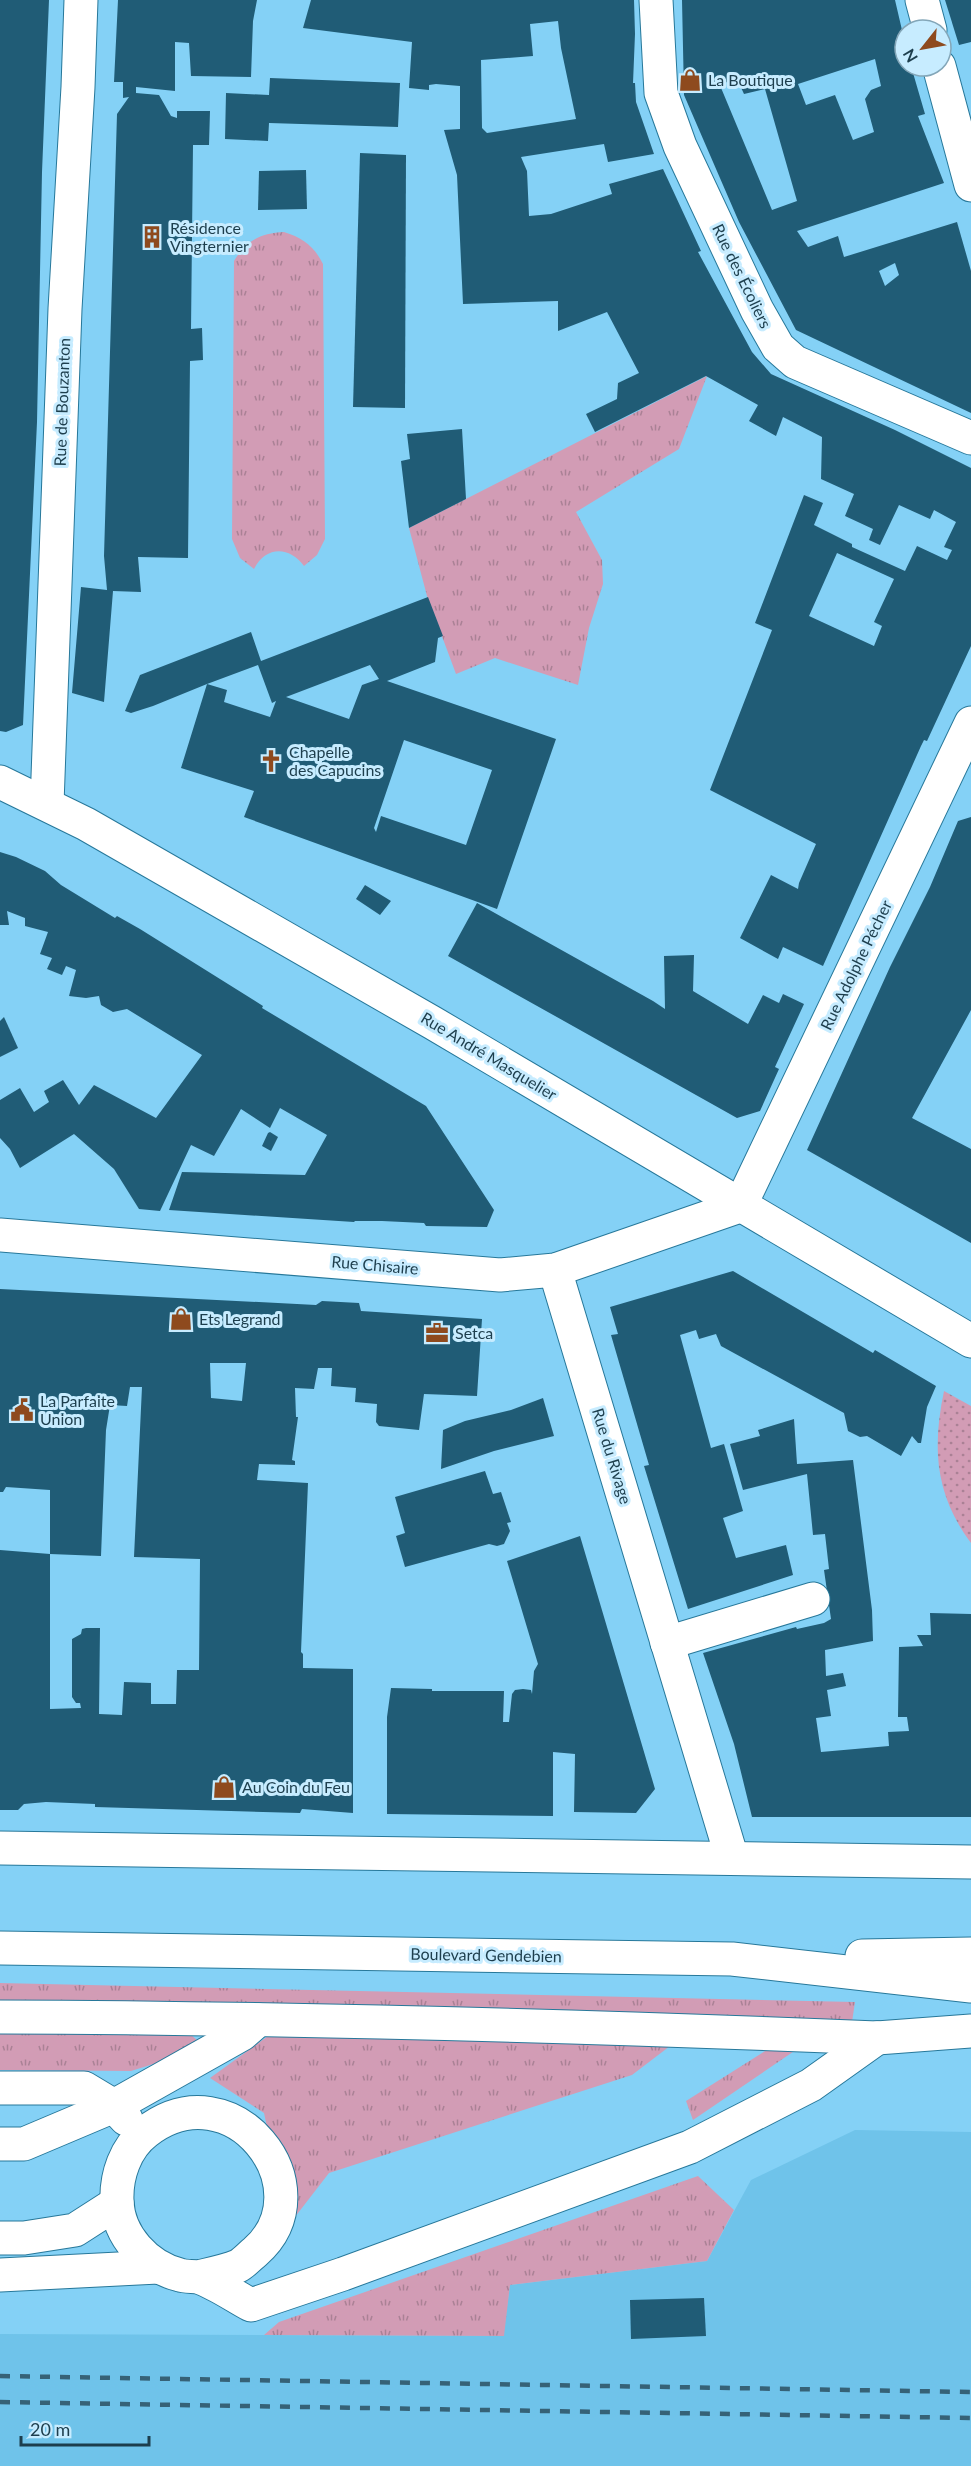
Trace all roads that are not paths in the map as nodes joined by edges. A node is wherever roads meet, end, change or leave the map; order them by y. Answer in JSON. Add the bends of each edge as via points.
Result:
{"nodes":[{"id":1,"x":81,"y":0,"type":"edge"},
{"id":2,"x":656,"y":0,"type":"edge"},
{"id":3,"x":922,"y":0,"type":"edge"},
{"id":4,"x":927,"y":18,"type":"edge"},
{"id":5,"x":942,"y":78,"type":"edge"},
{"id":6,"x":971,"y":185,"type":"edge"},
{"id":7,"x":971,"y":438,"type":"edge"},
{"id":8,"x":971,"y":723,"type":"edge"},
{"id":9,"x":963,"y":765,"type":"edge"},
{"id":10,"x":0,"y":782,"type":"edge"},
{"id":11,"x":47,"y":804,"type":"junction"},
{"id":12,"x":740,"y":1206,"type":"junction"},
{"id":13,"x":1,"y":1230,"type":"edge"},
{"id":14,"x":555,"y":1270,"type":"junction"},
{"id":15,"x":971,"y":1341,"type":"edge"},
{"id":16,"x":813,"y":1599,"type":"dead end"},
{"id":17,"x":667,"y":1643,"type":"junction"},
{"id":18,"x":0,"y":1848,"type":"edge"},
{"id":19,"x":732,"y":1858,"type":"junction"},
{"id":20,"x":971,"y":1862,"type":"edge"},
{"id":21,"x":0,"y":1948,"type":"edge"},
{"id":22,"x":971,"y":1954,"type":"edge"},
{"id":23,"x":732,"y":1959,"type":"junction"},
{"id":24,"x":971,"y":1986,"type":"edge"},
{"id":25,"x":0,"y":2018,"type":"edge"},
{"id":26,"x":258,"y":2020,"type":"junction"},
{"id":27,"x":971,"y":2031,"type":"edge"},
{"id":28,"x":878,"y":2038,"type":"junction"},
{"id":29,"x":0,"y":2088,"type":"edge"},
{"id":30,"x":114,"y":2106,"type":"junction"},
{"id":31,"x":142,"y":2135,"type":"junction"},
{"id":32,"x":0,"y":2144,"type":"edge"},
{"id":33,"x":117,"y":2203,"type":"junction"},
{"id":34,"x":0,"y":2238,"type":"edge"},
{"id":35,"x":158,"y":2267,"type":"junction"},
{"id":36,"x":0,"y":2276,"type":"edge"},
{"id":37,"x":198,"y":2277,"type":"junction"}],
"edges":[{"from":1,"to":11,"type":"main road","name":"Rue de Bouzanton"},
{"from":2,"to":7,"type":"main road","name":"Rue des Écoliers","via":[[661,93],[680,146],[777,347],[795,362]]},
{"from":3,"to":4,"type":"main road"},
{"from":5,"to":6,"type":"main road"},
{"from":8,"to":9,"type":"main road","name":"Rue Adolphe Pécher"},
{"from":9,"to":12,"type":"main road","name":"Rue Adolphe Pécher"},
{"from":10,"to":11,"type":"main road","name":"Rue André Masquelier"},
{"from":11,"to":12,"type":"main road","name":"Rue André Masquelier","via":[[433,1023]]},
{"from":12,"to":14,"type":"main road","name":"Rue Chisaire"},
{"from":12,"to":15,"type":"main road","name":"Rue André Masquelier"},
{"from":13,"to":14,"type":"main road","name":"Rue Chisaire","via":[[500,1275]]},
{"from":14,"to":17,"type":"main road","name":"Rue du Rivage"},
{"from":16,"to":17,"type":"main road"},
{"from":17,"to":19,"type":"main road","name":"Rue du Rivage"},
{"from":18,"to":19,"type":"main road"},
{"from":19,"to":20,"type":"main road"},
{"from":21,"to":23,"type":"main road","name":"Boulevard Gendebien"},
{"from":22,"to":23,"type":"main road"},
{"from":23,"to":24,"type":"main road","name":"Boulevard Gendebien"},
{"from":25,"to":26,"type":"main road"},
{"from":26,"to":28,"type":"main road"},
{"from":26,"to":30,"type":"main road","via":[[242,2034]]},
{"from":27,"to":28,"type":"main road"},
{"from":28,"to":37,"type":"main road","via":[[811,2085],[690,2147],[343,2274],[251,2305]]},
{"from":29,"to":30,"type":"main road","via":[[84,2088]]},
{"from":30,"to":31,"type":"main road"},
{"from":30,"to":32,"type":"main road","via":[[24,2144]]},
{"from":31,"to":33,"type":"main road","via":[[126,2156],[118,2181]]},
{"from":31,"to":37,"type":"main road","via":[[175,2116],[220,2116],[258,2139],[271,2158],[279,2179],[280,2201],[275,2224],[265,2243],[239,2265]]},
{"from":33,"to":34,"type":"main road","via":[[75,2230]]},
{"from":33,"to":35,"type":"main road","via":[[124,2228],[138,2250]]},
{"from":35,"to":36,"type":"main road"},
{"from":35,"to":37,"type":"main road"}]}
